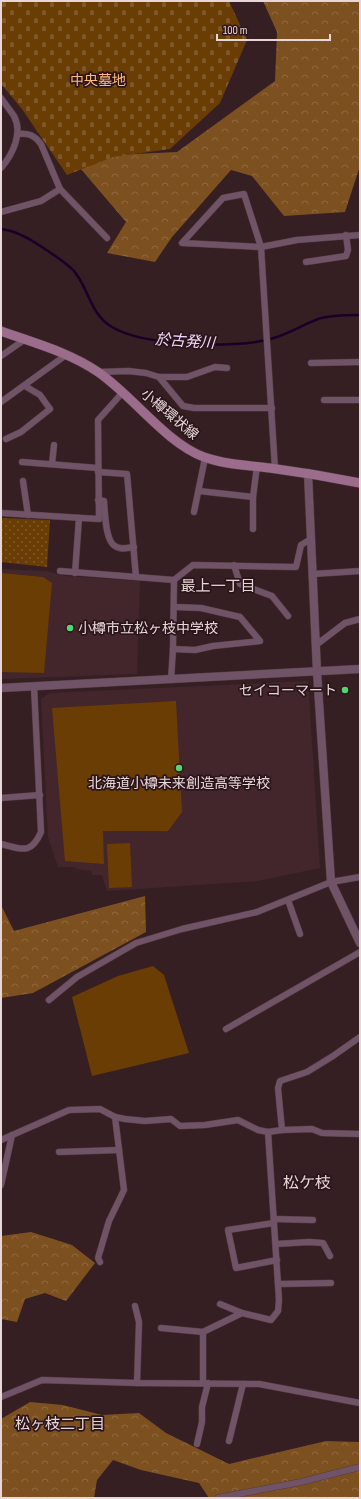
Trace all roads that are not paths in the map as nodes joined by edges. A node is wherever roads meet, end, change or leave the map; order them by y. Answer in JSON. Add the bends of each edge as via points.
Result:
{"nodes":[{"id":1,"x":1,"y":98,"type":"edge"},
{"id":2,"x":18,"y":134,"type":"junction"},
{"id":3,"x":1,"y":168,"type":"edge"},
{"id":4,"x":60,"y":189,"type":"junction"},
{"id":5,"x":1,"y":212,"type":"edge"},
{"id":6,"x":346,"y":235,"type":"junction"},
{"id":7,"x":360,"y":235,"type":"edge"},
{"id":8,"x":107,"y":238,"type":"dead end"},
{"id":9,"x":261,"y":247,"type":"junction"},
{"id":10,"x":306,"y":262,"type":"dead end"},
{"id":11,"x":1,"y":331,"type":"edge"},
{"id":12,"x":24,"y":340,"type":"junction"},
{"id":13,"x":66,"y":355,"type":"junction"},
{"id":14,"x":1,"y":356,"type":"edge"},
{"id":15,"x":360,"y":362,"type":"edge"},
{"id":16,"x":310,"y":363,"type":"dead end"},
{"id":17,"x":228,"y":368,"type":"dead end"},
{"id":18,"x":98,"y":372,"type":"junction"},
{"id":19,"x":159,"y":377,"type":"junction"},
{"id":20,"x":25,"y":386,"type":"junction"},
{"id":21,"x":123,"y":392,"type":"junction"},
{"id":22,"x":324,"y":400,"type":"dead end"},
{"id":23,"x":360,"y":400,"type":"edge"},
{"id":24,"x":1,"y":402,"type":"edge"},
{"id":25,"x":272,"y":408,"type":"junction"},
{"id":26,"x":6,"y":439,"type":"dead end"},
{"id":27,"x":54,"y":445,"type":"dead end"},
{"id":28,"x":205,"y":458,"type":"junction"},
{"id":29,"x":22,"y":462,"type":"dead end"},
{"id":30,"x":52,"y":464,"type":"junction"},
{"id":31,"x":257,"y":466,"type":"junction"},
{"id":32,"x":276,"y":469,"type":"junction"},
{"id":33,"x":98,"y":470,"type":"junction"},
{"id":34,"x":308,"y":474,"type":"junction"},
{"id":35,"x":23,"y":481,"type":"dead end"},
{"id":36,"x":360,"y":483,"type":"edge"},
{"id":37,"x":199,"y":491,"type":"junction"},
{"id":38,"x":253,"y":497,"type":"junction"},
{"id":39,"x":98,"y":500,"type":"junction"},
{"id":40,"x":194,"y":512,"type":"dead end"},
{"id":41,"x":1,"y":513,"type":"edge"},
{"id":42,"x":28,"y":515,"type":"junction"},
{"id":43,"x":79,"y":518,"type":"junction"},
{"id":44,"x":253,"y":529,"type":"dead end"},
{"id":45,"x":311,"y":539,"type":"junction"},
{"id":46,"x":134,"y":547,"type":"junction"},
{"id":47,"x":234,"y":566,"type":"junction"},
{"id":48,"x":60,"y":571,"type":"dead end"},
{"id":49,"x":360,"y":571,"type":"edge"},
{"id":50,"x":75,"y":572,"type":"junction"},
{"id":51,"x":313,"y":574,"type":"junction"},
{"id":52,"x":136,"y":577,"type":"junction"},
{"id":53,"x":174,"y":580,"type":"junction"},
{"id":54,"x":174,"y":607,"type":"junction"},
{"id":55,"x":288,"y":616,"type":"dead end"},
{"id":56,"x":360,"y":619,"type":"edge"},
{"id":57,"x":316,"y":645,"type":"junction"},
{"id":58,"x":173,"y":649,"type":"junction"},
{"id":59,"x":360,"y":669,"type":"edge"},
{"id":60,"x":317,"y":672,"type":"junction"},
{"id":61,"x":171,"y":680,"type":"junction"},
{"id":62,"x":34,"y":686,"type":"junction"},
{"id":63,"x":1,"y":688,"type":"edge"},
{"id":64,"x":40,"y":795,"type":"junction"},
{"id":65,"x":1,"y":798,"type":"edge"},
{"id":66,"x":1,"y":844,"type":"edge"},
{"id":67,"x":360,"y":877,"type":"edge"},
{"id":68,"x":331,"y":882,"type":"junction"},
{"id":69,"x":288,"y":900,"type":"junction"},
{"id":70,"x":300,"y":934,"type":"dead end"},
{"id":71,"x":360,"y":943,"type":"edge"},
{"id":72,"x":360,"y":952,"type":"edge"},
{"id":73,"x":49,"y":1000,"type":"dead end"},
{"id":74,"x":226,"y":1029,"type":"dead end"},
{"id":75,"x":360,"y":1037,"type":"edge"},
{"id":76,"x":115,"y":1117,"type":"junction"},
{"id":77,"x":282,"y":1130,"type":"junction"},
{"id":78,"x":268,"y":1132,"type":"junction"},
{"id":79,"x":360,"y":1134,"type":"edge"},
{"id":80,"x":12,"y":1135,"type":"junction"},
{"id":81,"x":1,"y":1140,"type":"edge"},
{"id":82,"x":119,"y":1150,"type":"junction"},
{"id":83,"x":59,"y":1152,"type":"dead end"},
{"id":84,"x":1,"y":1185,"type":"edge"},
{"id":85,"x":312,"y":1220,"type":"dead end"},
{"id":86,"x":274,"y":1221,"type":"junction"},
{"id":87,"x":276,"y":1244,"type":"junction"},
{"id":88,"x":330,"y":1256,"type":"dead end"},
{"id":89,"x":276,"y":1260,"type":"junction"},
{"id":90,"x":100,"y":1262,"type":"dead end"},
{"id":91,"x":331,"y":1283,"type":"dead end"},
{"id":92,"x":278,"y":1284,"type":"junction"},
{"id":93,"x":220,"y":1304,"type":"dead end"},
{"id":94,"x":135,"y":1306,"type":"dead end"},
{"id":95,"x":242,"y":1313,"type":"junction"},
{"id":96,"x":161,"y":1328,"type":"dead end"},
{"id":97,"x":203,"y":1332,"type":"junction"},
{"id":98,"x":137,"y":1383,"type":"junction"},
{"id":99,"x":206,"y":1383,"type":"junction"},
{"id":100,"x":243,"y":1384,"type":"junction"},
{"id":101,"x":1,"y":1397,"type":"edge"},
{"id":102,"x":360,"y":1403,"type":"edge"},
{"id":103,"x":229,"y":1440,"type":"dead end"},
{"id":104,"x":197,"y":1444,"type":"dead end"},
{"id":105,"x":360,"y":1467,"type":"edge"},
{"id":106,"x":218,"y":1498,"type":"edge"}],
"edges":[{"from":1,"to":2,"type":"street","via":[[14,117]]},
{"from":2,"to":3,"type":"street"},
{"from":2,"to":4,"type":"street","via":[[28,133],[41,144]]},
{"from":4,"to":5,"type":"street","via":[[41,201]]},
{"from":4,"to":8,"type":"street"},
{"from":6,"to":7,"type":"street"},
{"from":6,"to":9,"type":"street"},
{"from":6,"to":10,"type":"street","via":[[346,256]]},
{"from":9,"to":9,"type":"street","via":[[222,245],[182,243],[223,198],[244,194]]},
{"from":9,"to":25,"type":"street"},
{"from":11,"to":12,"type":"main road","name":"小樽環状線"},
{"from":12,"to":13,"type":"main road","name":"小樽環状線"},
{"from":12,"to":14,"type":"street"},
{"from":13,"to":18,"type":"main road","name":"小樽環状線"},
{"from":13,"to":20,"type":"street"},
{"from":15,"to":16,"type":"street"},
{"from":17,"to":19,"type":"street","via":[[215,367],[187,377]]},
{"from":18,"to":19,"type":"street","via":[[134,372]]},
{"from":18,"to":21,"type":"main road","name":"小樽環状線"},
{"from":19,"to":25,"type":"street","via":[[183,406]]},
{"from":20,"to":24,"type":"street"},
{"from":20,"to":26,"type":"street","via":[[40,395],[50,409],[21,432]]},
{"from":21,"to":28,"type":"main road","name":"小樽環状線","via":[[181,445]]},
{"from":21,"to":33,"type":"street","via":[[98,420]]},
{"from":22,"to":23,"type":"street"},
{"from":25,"to":32,"type":"street"},
{"from":27,"to":30,"type":"street"},
{"from":28,"to":31,"type":"main road","name":"小樽環状線"},
{"from":28,"to":37,"type":"street"},
{"from":29,"to":30,"type":"street"},
{"from":30,"to":33,"type":"street"},
{"from":31,"to":32,"type":"main road","name":"小樽環状線"},
{"from":31,"to":38,"type":"street"},
{"from":32,"to":34,"type":"main road","name":"小樽環状線"},
{"from":33,"to":39,"type":"street"},
{"from":33,"to":46,"type":"street","via":[[127,474]]},
{"from":34,"to":36,"type":"main road","name":"小樽環状線"},
{"from":34,"to":45,"type":"street"},
{"from":35,"to":42,"type":"street"},
{"from":37,"to":38,"type":"street"},
{"from":37,"to":40,"type":"street"},
{"from":38,"to":44,"type":"street"},
{"from":39,"to":43,"type":"street","via":[[99,519]]},
{"from":39,"to":46,"type":"street","via":[[104,501],[108,539],[111,543],[122,549]]},
{"from":41,"to":42,"type":"street"},
{"from":42,"to":43,"type":"street"},
{"from":43,"to":50,"type":"street"},
{"from":45,"to":47,"type":"street","via":[[301,545],[296,567]]},
{"from":45,"to":51,"type":"street"},
{"from":46,"to":52,"type":"street"},
{"from":47,"to":53,"type":"street","via":[[193,565]]},
{"from":47,"to":55,"type":"street","via":[[240,584],[272,596]]},
{"from":48,"to":50,"type":"street"},
{"from":49,"to":51,"type":"street"},
{"from":50,"to":52,"type":"street"},
{"from":51,"to":57,"type":"street"},
{"from":52,"to":53,"type":"street"},
{"from":53,"to":54,"type":"street"},
{"from":54,"to":58,"type":"street"},
{"from":54,"to":58,"type":"street","via":[[201,608],[240,617],[260,641],[195,650]]},
{"from":56,"to":57,"type":"street","via":[[345,623]]},
{"from":57,"to":60,"type":"street"},
{"from":58,"to":61,"type":"street"},
{"from":59,"to":60,"type":"street"},
{"from":60,"to":61,"type":"street"},
{"from":60,"to":68,"type":"street"},
{"from":61,"to":62,"type":"street"},
{"from":62,"to":63,"type":"street"},
{"from":62,"to":64,"type":"street"},
{"from":64,"to":65,"type":"street"},
{"from":64,"to":66,"type":"street","via":[[40,832],[37,841],[31,847],[25,848]]},
{"from":67,"to":68,"type":"street"},
{"from":68,"to":69,"type":"street"},
{"from":68,"to":71,"type":"street"},
{"from":69,"to":70,"type":"street"},
{"from":69,"to":73,"type":"street","via":[[257,912],[182,929],[136,943],[76,977]]},
{"from":72,"to":74,"type":"street"},
{"from":75,"to":77,"type":"street","via":[[307,1072],[280,1081],[278,1088]]},
{"from":76,"to":78,"type":"street","via":[[145,1121],[171,1119],[180,1126],[238,1120]]},
{"from":76,"to":80,"type":"street","via":[[100,1109],[69,1110]]},
{"from":76,"to":82,"type":"street"},
{"from":77,"to":78,"type":"street"},
{"from":77,"to":79,"type":"street","via":[[312,1129],[322,1133]]},
{"from":78,"to":86,"type":"street"},
{"from":80,"to":81,"type":"street"},
{"from":80,"to":84,"type":"street"},
{"from":82,"to":83,"type":"street"},
{"from":82,"to":90,"type":"street","via":[[124,1190],[110,1221],[98,1258]]},
{"from":85,"to":86,"type":"street"},
{"from":86,"to":87,"type":"street"},
{"from":86,"to":89,"type":"street","via":[[228,1230],[236,1268]]},
{"from":87,"to":88,"type":"street","via":[[323,1243]]},
{"from":87,"to":89,"type":"street"},
{"from":89,"to":92,"type":"street"},
{"from":91,"to":92,"type":"street"},
{"from":92,"to":95,"type":"street","via":[[278,1311],[271,1320]]},
{"from":93,"to":95,"type":"street"},
{"from":94,"to":98,"type":"street","via":[[138,1322]]},
{"from":95,"to":97,"type":"street"},
{"from":96,"to":97,"type":"street"},
{"from":97,"to":99,"type":"street"},
{"from":98,"to":99,"type":"street"},
{"from":98,"to":101,"type":"street","via":[[42,1380]]},
{"from":99,"to":100,"type":"street"},
{"from":99,"to":104,"type":"street"},
{"from":100,"to":102,"type":"street","via":[[259,1384]]},
{"from":100,"to":103,"type":"street"},
{"from":105,"to":106,"type":"street","via":[[301,1482]]}]}
